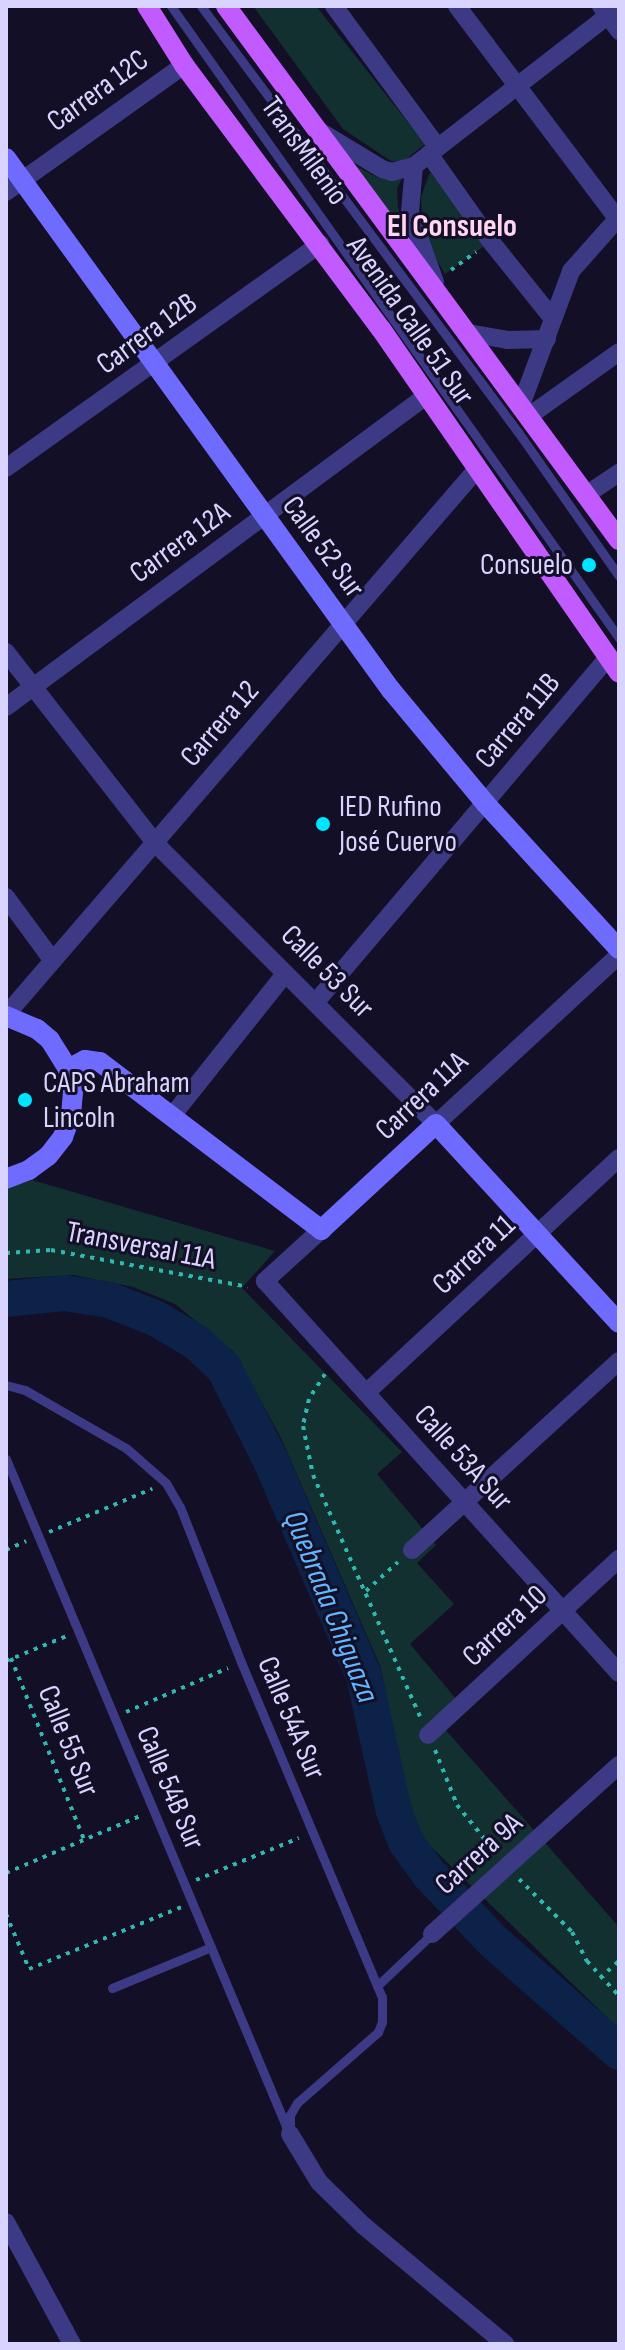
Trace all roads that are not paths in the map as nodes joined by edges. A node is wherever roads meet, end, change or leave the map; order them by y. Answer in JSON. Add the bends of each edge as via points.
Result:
{"nodes":[{"id":1,"x":147,"y":6,"type":"edge"},
{"id":2,"x":171,"y":6,"type":"edge"},
{"id":3,"x":201,"y":6,"type":"edge"},
{"id":4,"x":226,"y":6,"type":"edge"},
{"id":5,"x":334,"y":6,"type":"edge"},
{"id":6,"x":457,"y":6,"type":"edge"},
{"id":7,"x":609,"y":9,"type":"edge"},
{"id":8,"x":619,"y":31,"type":"edge"},
{"id":9,"x":184,"y":65,"type":"junction"},
{"id":10,"x":517,"y":87,"type":"junction"},
{"id":11,"x":317,"y":130,"type":"junction"},
{"id":12,"x":433,"y":150,"type":"junction"},
{"id":13,"x":6,"y":158,"type":"edge"},
{"id":14,"x":414,"y":166,"type":"junction"},
{"id":15,"x":14,"y":186,"type":"edge"},
{"id":16,"x":618,"y":218,"type":"edge"},
{"id":17,"x":320,"y":244,"type":"junction"},
{"id":18,"x":438,"y":289,"type":"junction"},
{"id":19,"x":553,"y":319,"type":"junction"},
{"id":20,"x":468,"y":333,"type":"junction"},
{"id":21,"x":547,"y":339,"type":"junction"},
{"id":22,"x":619,"y":352,"type":"edge"},
{"id":23,"x":154,"y":363,"type":"junction"},
{"id":24,"x":426,"y":396,"type":"junction"},
{"id":25,"x":525,"y":411,"type":"junction"},
{"id":26,"x":6,"y":468,"type":"edge"},
{"id":27,"x":477,"y":469,"type":"junction"},
{"id":28,"x":619,"y":473,"type":"edge"},
{"id":29,"x":586,"y":495,"type":"junction"},
{"id":30,"x":264,"y":516,"type":"junction"},
{"id":31,"x":619,"y":540,"type":"edge"},
{"id":32,"x":619,"y":576,"type":"edge"},
{"id":33,"x":342,"y":625,"type":"junction"},
{"id":34,"x":619,"y":638,"type":"edge"},
{"id":35,"x":6,"y":652,"type":"edge"},
{"id":36,"x":613,"y":665,"type":"edge"},
{"id":37,"x":31,"y":688,"type":"junction"},
{"id":38,"x":6,"y":707,"type":"edge"},
{"id":39,"x":485,"y":803,"type":"junction"},
{"id":40,"x":155,"y":843,"type":"junction"},
{"id":41,"x":6,"y":897,"type":"edge"},
{"id":42,"x":619,"y":952,"type":"edge"},
{"id":43,"x":53,"y":961,"type":"junction"},
{"id":44,"x":285,"y":974,"type":"junction"},
{"id":45,"x":315,"y":1003,"type":"junction"},
{"id":46,"x":6,"y":1016,"type":"edge"},
{"id":47,"x":68,"y":1069,"type":"junction"},
{"id":48,"x":172,"y":1116,"type":"junction"},
{"id":49,"x":436,"y":1124,"type":"junction"},
{"id":50,"x":619,"y":1158,"type":"edge"},
{"id":51,"x":6,"y":1179,"type":"edge"},
{"id":52,"x":321,"y":1230,"type":"junction"},
{"id":53,"x":537,"y":1234,"type":"junction"},
{"id":54,"x":265,"y":1281,"type":"joint"},
{"id":55,"x":619,"y":1323,"type":"edge"},
{"id":56,"x":619,"y":1361,"type":"edge"},
{"id":57,"x":6,"y":1385,"type":"edge"},
{"id":58,"x":366,"y":1393,"type":"junction"},
{"id":59,"x":6,"y":1459,"type":"edge"},
{"id":60,"x":464,"y":1502,"type":"junction"},
{"id":61,"x":412,"y":1550,"type":"road end"},
{"id":62,"x":619,"y":1559,"type":"edge"},
{"id":63,"x":563,"y":1611,"type":"junction"},
{"id":64,"x":619,"y":1673,"type":"edge"},
{"id":65,"x":428,"y":1735,"type":"road end"},
{"id":66,"x":619,"y":1765,"type":"edge"},
{"id":67,"x":436,"y":1930,"type":"joint"},
{"id":68,"x":211,"y":1947,"type":"junction"},
{"id":69,"x":377,"y":1986,"type":"junction"},
{"id":70,"x":112,"y":1988,"type":"dead end"},
{"id":71,"x":290,"y":2134,"type":"junction"},
{"id":72,"x":6,"y":2222,"type":"edge"},
{"id":73,"x":72,"y":2344,"type":"edge"},
{"id":74,"x":505,"y":2344,"type":"edge"}],
"edges":[{"from":1,"to":9,"type":"main road","name":"Avenida Calle 51 Sur"},
{"from":2,"to":34,"type":"lane","name":"TransMilenio"},
{"from":3,"to":32,"type":"lane","name":"TransMilenio"},
{"from":4,"to":11,"type":"main road","name":"Avenida Calle 51 Sur"},
{"from":5,"to":12,"type":"street"},
{"from":6,"to":10,"type":"street"},
{"from":7,"to":8,"type":"street"},
{"from":7,"to":10,"type":"street"},
{"from":9,"to":15,"type":"street","name":"Carrera 12C"},
{"from":9,"to":17,"type":"main road","name":"Avenida Calle 51 Sur"},
{"from":10,"to":12,"type":"street"},
{"from":10,"to":16,"type":"street"},
{"from":11,"to":14,"type":"street","via":[[382,169]]},
{"from":11,"to":18,"type":"main road","name":"Avenida Calle 51 Sur"},
{"from":12,"to":14,"type":"street"},
{"from":12,"to":19,"type":"street","via":[[492,243]]},
{"from":13,"to":15,"type":"street","name":"Calle 52 Sur"},
{"from":14,"to":18,"type":"street","via":[[410,212]]},
{"from":15,"to":23,"type":"street","name":"Calle 52 Sur"},
{"from":16,"to":19,"type":"street","via":[[571,271]]},
{"from":17,"to":23,"type":"street","name":"Carrera 12B"},
{"from":17,"to":24,"type":"main road","name":"Avenida Calle 51 Sur"},
{"from":18,"to":20,"type":"main road","name":"Avenida Calle 51 Sur"},
{"from":19,"to":21,"type":"street"},
{"from":20,"to":21,"type":"street","via":[[507,340]]},
{"from":20,"to":25,"type":"main road","name":"Avenida Calle 51 Sur"},
{"from":21,"to":25,"type":"street"},
{"from":22,"to":25,"type":"street"},
{"from":23,"to":26,"type":"street","name":"Carrera 12B"},
{"from":23,"to":30,"type":"street","name":"Calle 52 Sur"},
{"from":24,"to":27,"type":"main road","name":"Avenida Calle 51 Sur"},
{"from":24,"to":30,"type":"street","name":"Carrera 12A"},
{"from":25,"to":29,"type":"main road","name":"Avenida Calle 51 Sur"},
{"from":27,"to":33,"type":"street","name":"Carrera 12"},
{"from":27,"to":36,"type":"main road","name":"Avenida Calle 51 Sur"},
{"from":28,"to":29,"type":"street"},
{"from":29,"to":31,"type":"main road","name":"Avenida Calle 51 Sur"},
{"from":30,"to":33,"type":"street","name":"Calle 52 Sur"},
{"from":30,"to":37,"type":"street","name":"Carrera 12A"},
{"from":33,"to":39,"type":"street","name":"Calle 52 Sur"},
{"from":33,"to":40,"type":"street","name":"Carrera 12"},
{"from":35,"to":37,"type":"street","name":"Calle 53 Sur"},
{"from":36,"to":39,"type":"street","name":"Carrera 11B"},
{"from":37,"to":38,"type":"street","name":"Carrera 12A"},
{"from":37,"to":40,"type":"street","name":"Calle 53 Sur"},
{"from":39,"to":42,"type":"street","name":"Calle 52 Sur"},
{"from":39,"to":45,"type":"street","name":"Carrera 11B"},
{"from":40,"to":43,"type":"street","name":"Carrera 12"},
{"from":40,"to":44,"type":"street","name":"Calle 53 Sur"},
{"from":41,"to":43,"type":"street"},
{"from":42,"to":49,"type":"street","name":"Carrera 11A"},
{"from":43,"to":46,"type":"street","name":"Carrera 12"},
{"from":44,"to":45,"type":"street","name":"Calle 53 Sur"},
{"from":44,"to":48,"type":"street"},
{"from":45,"to":49,"type":"street","name":"Calle 53 Sur"},
{"from":46,"to":47,"type":"street","via":[[50,1040]]},
{"from":47,"to":48,"type":"street","via":[[96,1060]]},
{"from":47,"to":51,"type":"street","via":[[73,1092],[63,1137],[29,1170]]},
{"from":48,"to":52,"type":"street"},
{"from":49,"to":52,"type":"street","name":"Carrera 11A"},
{"from":49,"to":53,"type":"street","name":"Calle 53 Sur"},
{"from":50,"to":53,"type":"street","name":"Carrera 11"},
{"from":52,"to":54,"type":"street","name":"Carrera 11A"},
{"from":53,"to":55,"type":"street","name":"Calle 53 Sur"},
{"from":53,"to":58,"type":"street","name":"Carrera 11"},
{"from":54,"to":58,"type":"street","name":"Calle 53A Sur"},
{"from":56,"to":60,"type":"street"},
{"from":57,"to":69,"type":"lane","name":"Calle 54A Sur","via":[[25,1390],[126,1448],[166,1483]]},
{"from":58,"to":60,"type":"street","name":"Calle 53A Sur"},
{"from":59,"to":68,"type":"lane","name":"Calle 54B Sur"},
{"from":60,"to":61,"type":"street"},
{"from":60,"to":63,"type":"street","name":"Calle 53A Sur"},
{"from":62,"to":63,"type":"street","name":"Carrera 10"},
{"from":63,"to":64,"type":"street","name":"Calle 53A Sur"},
{"from":63,"to":65,"type":"street","name":"Carrera 10"},
{"from":66,"to":67,"type":"street","name":"Carrera 9A"},
{"from":67,"to":69,"type":"lane","name":"Carrera 9A"},
{"from":68,"to":70,"type":"lane"},
{"from":68,"to":71,"type":"lane","name":"Calle 54B Sur"},
{"from":69,"to":71,"type":"lane","name":"Calle 54A Sur","via":[[382,2022],[364,2048],[297,2103],[290,2115]]},
{"from":71,"to":74,"type":"street","via":[[319,2182],[364,2226]]},
{"from":72,"to":73,"type":"street"}]}
